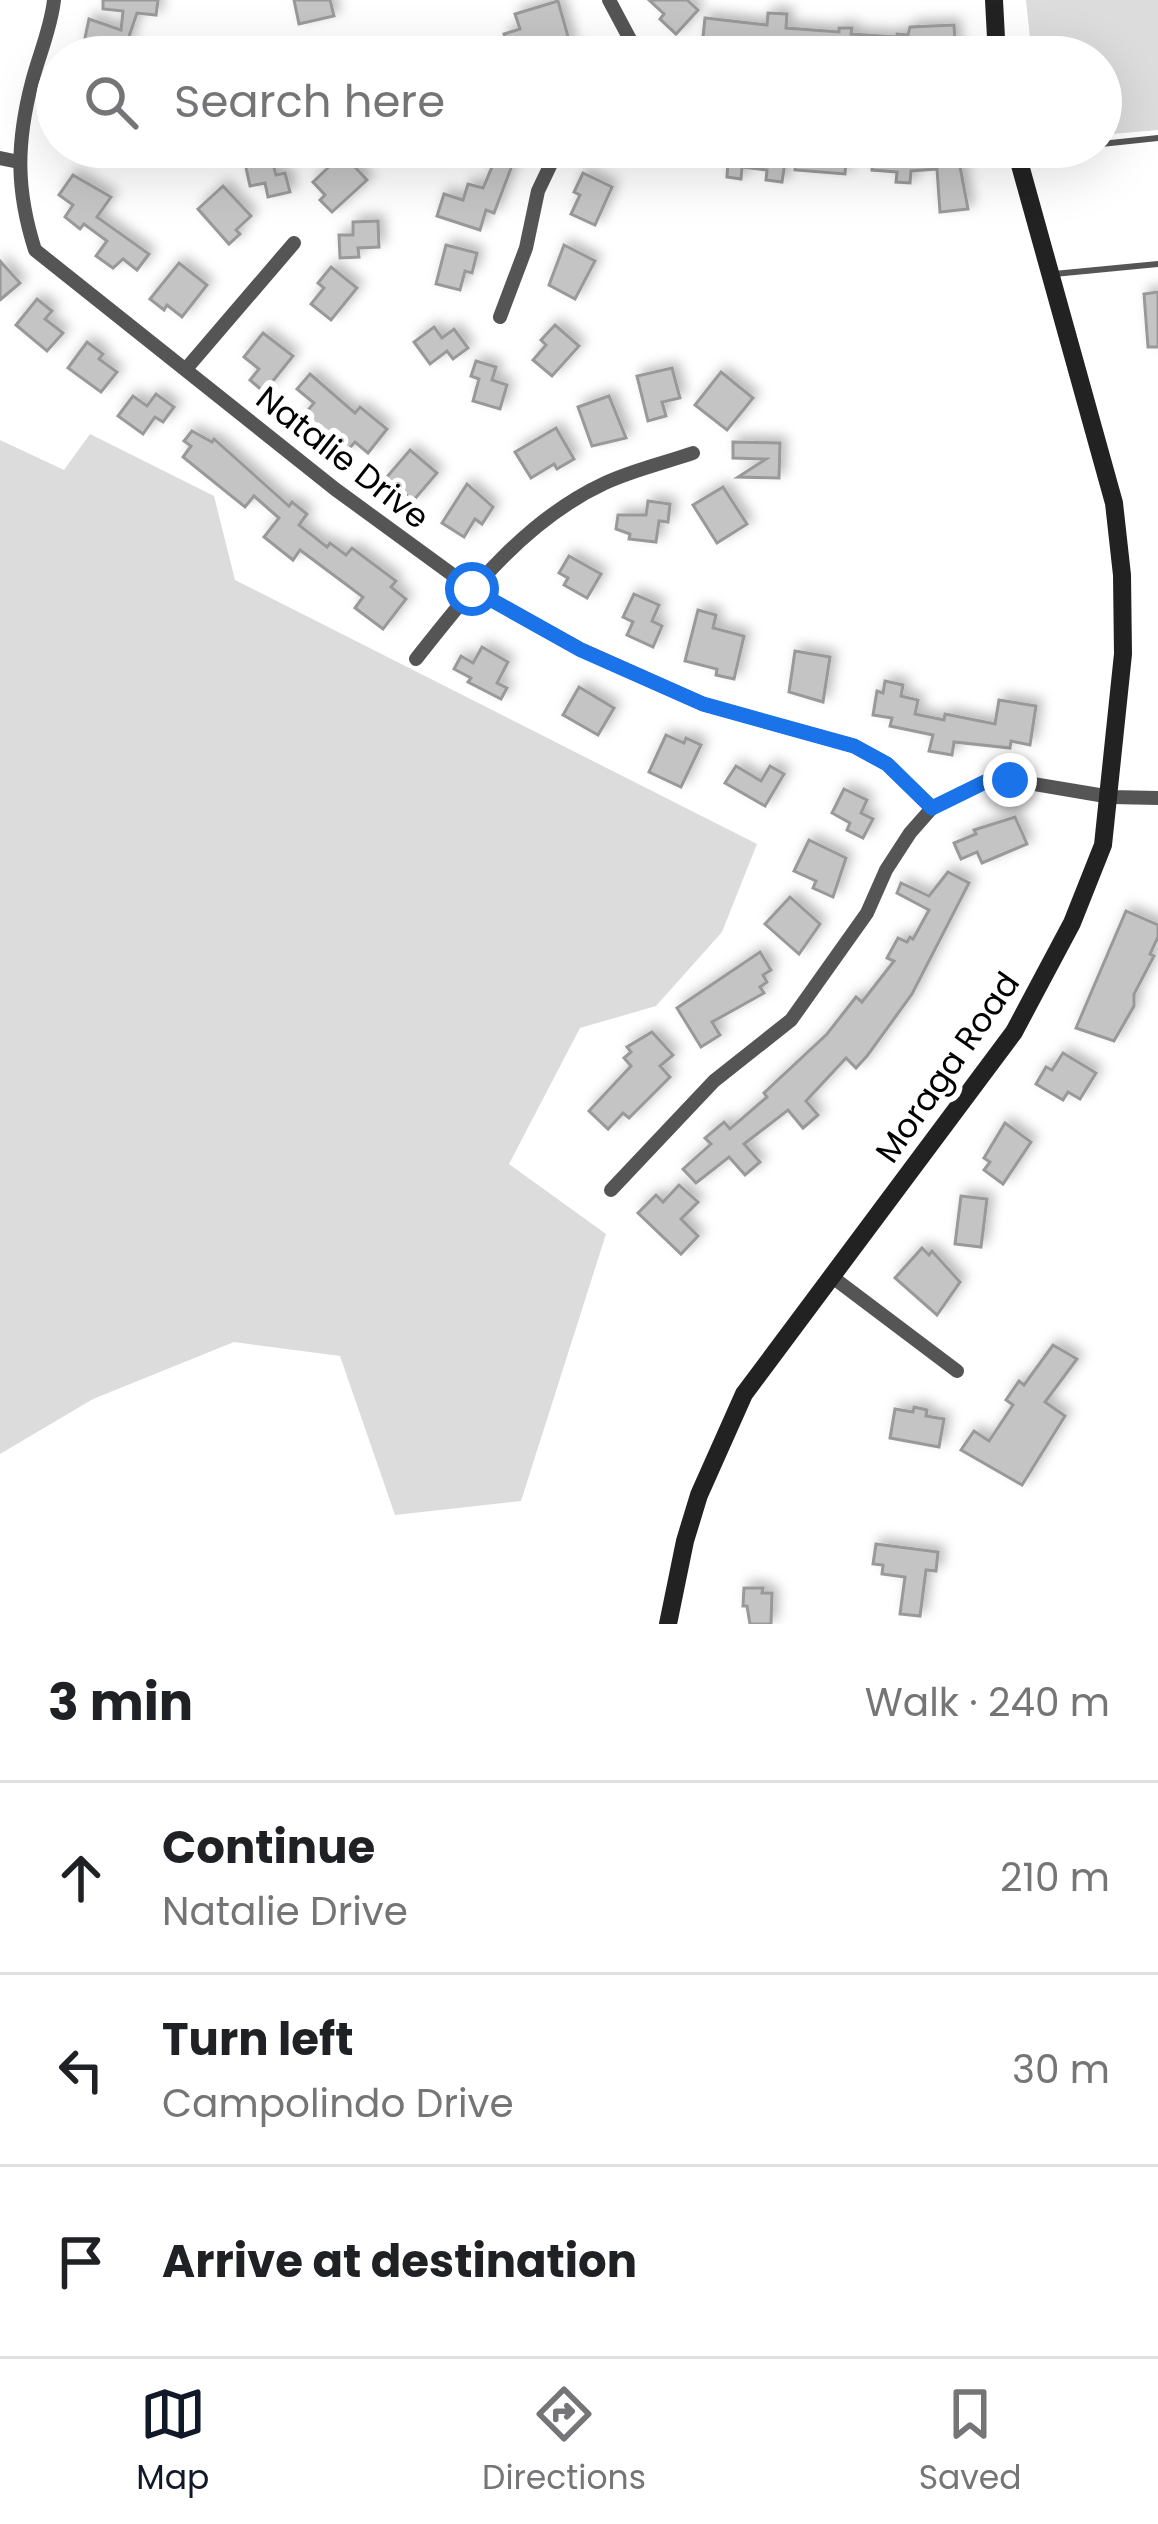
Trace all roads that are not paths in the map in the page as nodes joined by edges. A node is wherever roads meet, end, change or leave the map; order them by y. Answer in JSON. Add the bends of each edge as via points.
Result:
{"nodes":[{"id":1,"x":54,"y":0,"type":"edge"},
{"id":2,"x":609,"y":0,"type":"edge"},
{"id":3,"x":994,"y":0,"type":"edge"},
{"id":4,"x":44,"y":36,"type":"edge"},
{"id":5,"x":622,"y":36,"type":"edge"},
{"id":6,"x":996,"y":36,"type":"edge"},
{"id":7,"x":36,"y":65,"type":"edge"},
{"id":8,"x":1158,"y":138,"type":"edge"},
{"id":9,"x":1122,"y":142,"type":"edge"},
{"id":10,"x":0,"y":158,"type":"edge"},
{"id":11,"x":19,"y":162,"type":"junction"},
{"id":12,"x":549,"y":168,"type":"edge"},
{"id":13,"x":1021,"y":168,"type":"edge"},
{"id":14,"x":294,"y":243,"type":"dead end"},
{"id":15,"x":1158,"y":263,"type":"edge"},
{"id":16,"x":1050,"y":274,"type":"junction"},
{"id":17,"x":500,"y":317,"type":"dead end"},
{"id":18,"x":186,"y":369,"type":"junction"},
{"id":19,"x":693,"y":453,"type":"dead end"},
{"id":20,"x":472,"y":589,"type":"junction"},
{"id":21,"x":416,"y":658,"type":"dead end"},
{"id":22,"x":1111,"y":796,"type":"junction"},
{"id":23,"x":1158,"y":798,"type":"edge"},
{"id":24,"x":932,"y":808,"type":"junction"},
{"id":25,"x":611,"y":1190,"type":"dead end"},
{"id":26,"x":831,"y":1276,"type":"junction"},
{"id":27,"x":957,"y":1371,"type":"dead end"},
{"id":28,"x":668,"y":1624,"type":"edge"}],
"edges":[{"from":1,"to":4,"type":"street","name":"Natalie Drive"},
{"from":2,"to":5,"type":"street"},
{"from":3,"to":6,"type":"main road"},
{"from":7,"to":11,"type":"street","name":"Natalie Drive"},
{"from":8,"to":9,"type":"lane"},
{"from":10,"to":11,"type":"street"},
{"from":11,"to":18,"type":"street","name":"Natalie Drive","via":[[34,250]]},
{"from":12,"to":17,"type":"street"},
{"from":13,"to":16,"type":"main road","name":"Moraga Road"},
{"from":14,"to":18,"type":"street"},
{"from":15,"to":16,"type":"lane"},
{"from":16,"to":22,"type":"main road","name":"Moraga Road","via":[[1114,503],[1123,654]]},
{"from":18,"to":20,"type":"street","name":"Natalie Drive"},
{"from":19,"to":20,"type":"street","via":[[571,502],[538,523]]},
{"from":20,"to":21,"type":"street"},
{"from":20,"to":24,"type":"street","name":"Natalie Drive","via":[[581,650],[703,704],[854,746],[887,764]]},
{"from":22,"to":23,"type":"street"},
{"from":22,"to":24,"type":"street","via":[[1010,780],[985,782]]},
{"from":22,"to":26,"type":"main road","name":"Moraga Road","via":[[1103,845],[1036,996]]},
{"from":24,"to":25,"type":"street","via":[[790,1020],[714,1081]]},
{"from":26,"to":27,"type":"street"},
{"from":26,"to":28,"type":"main road","name":"Moraga Road","via":[[766,1359],[727,1428],[685,1541]]}]}
